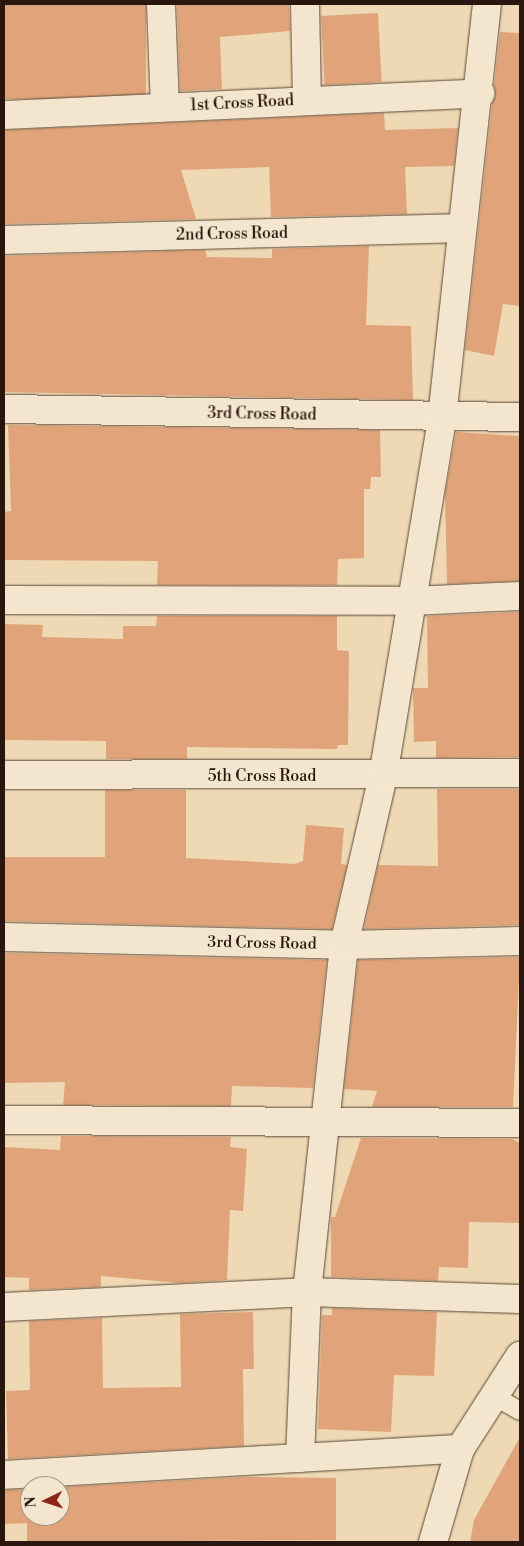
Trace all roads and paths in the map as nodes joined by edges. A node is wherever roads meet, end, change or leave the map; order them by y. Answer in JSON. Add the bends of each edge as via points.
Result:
{"nodes":[{"id":1,"x":160,"y":4,"type":"edge"},
{"id":2,"x":305,"y":4,"type":"edge"},
{"id":3,"x":487,"y":4,"type":"edge"},
{"id":4,"x":480,"y":93,"type":"junction"},
{"id":5,"x":307,"y":100,"type":"junction"},
{"id":6,"x":165,"y":107,"type":"junction"},
{"id":7,"x":4,"y":115,"type":"edge"},
{"id":8,"x":461,"y":228,"type":"junction"},
{"id":9,"x":4,"y":240,"type":"edge"},
{"id":10,"x":4,"y":409,"type":"edge"},
{"id":11,"x":520,"y":417,"type":"edge"},
{"id":12,"x":442,"y":418,"type":"junction"},
{"id":13,"x":520,"y":596,"type":"edge"},
{"id":14,"x":4,"y":600,"type":"edge"},
{"id":15,"x":412,"y":601,"type":"junction"},
{"id":16,"x":520,"y":773,"type":"edge"},
{"id":17,"x":4,"y":775,"type":"edge"},
{"id":18,"x":383,"y":776,"type":"junction"},
{"id":19,"x":4,"y":937,"type":"edge"},
{"id":20,"x":520,"y":941,"type":"edge"},
{"id":21,"x":344,"y":945,"type":"junction"},
{"id":22,"x":4,"y":1120,"type":"edge"},
{"id":23,"x":323,"y":1121,"type":"junction"},
{"id":24,"x":520,"y":1123,"type":"edge"},
{"id":25,"x":307,"y":1292,"type":"junction"},
{"id":26,"x":520,"y":1299,"type":"edge"},
{"id":27,"x":4,"y":1307,"type":"edge"},
{"id":28,"x":520,"y":1356,"type":"edge"},
{"id":29,"x":494,"y":1396,"type":"junction"},
{"id":30,"x":520,"y":1411,"type":"edge"},
{"id":31,"x":460,"y":1449,"type":"junction"},
{"id":32,"x":300,"y":1458,"type":"junction"},
{"id":33,"x":4,"y":1475,"type":"edge"},
{"id":34,"x":433,"y":1542,"type":"edge"}],
"edges":[{"from":1,"to":6,"type":"street"},
{"from":2,"to":5,"type":"street"},
{"from":3,"to":4,"type":"street"},
{"from":4,"to":5,"type":"street","name":"1st Cross Road"},
{"from":4,"to":8,"type":"street"},
{"from":5,"to":6,"type":"street","name":"1st Cross Road"},
{"from":6,"to":7,"type":"street","name":"1st Cross Road"},
{"from":8,"to":9,"type":"street","name":"2nd Cross Road"},
{"from":8,"to":12,"type":"street"},
{"from":10,"to":12,"type":"street","name":"3rd Cross Road"},
{"from":11,"to":12,"type":"street","name":"3rd Cross Road"},
{"from":12,"to":15,"type":"street"},
{"from":13,"to":15,"type":"street"},
{"from":14,"to":15,"type":"street"},
{"from":15,"to":18,"type":"street"},
{"from":16,"to":18,"type":"street","name":"5th Cross Road"},
{"from":17,"to":18,"type":"street","name":"5th Cross Road"},
{"from":18,"to":21,"type":"street"},
{"from":19,"to":21,"type":"street","name":"3rd Cross Road"},
{"from":20,"to":21,"type":"street","name":"3rd Cross Road"},
{"from":21,"to":23,"type":"street"},
{"from":22,"to":23,"type":"street"},
{"from":23,"to":24,"type":"street"},
{"from":23,"to":25,"type":"street"},
{"from":25,"to":26,"type":"street"},
{"from":25,"to":27,"type":"street"},
{"from":25,"to":32,"type":"street"},
{"from":28,"to":29,"type":"street"},
{"from":29,"to":30,"type":"lane"},
{"from":29,"to":31,"type":"street"},
{"from":31,"to":32,"type":"street"},
{"from":31,"to":34,"type":"street"},
{"from":32,"to":33,"type":"street"}]}
